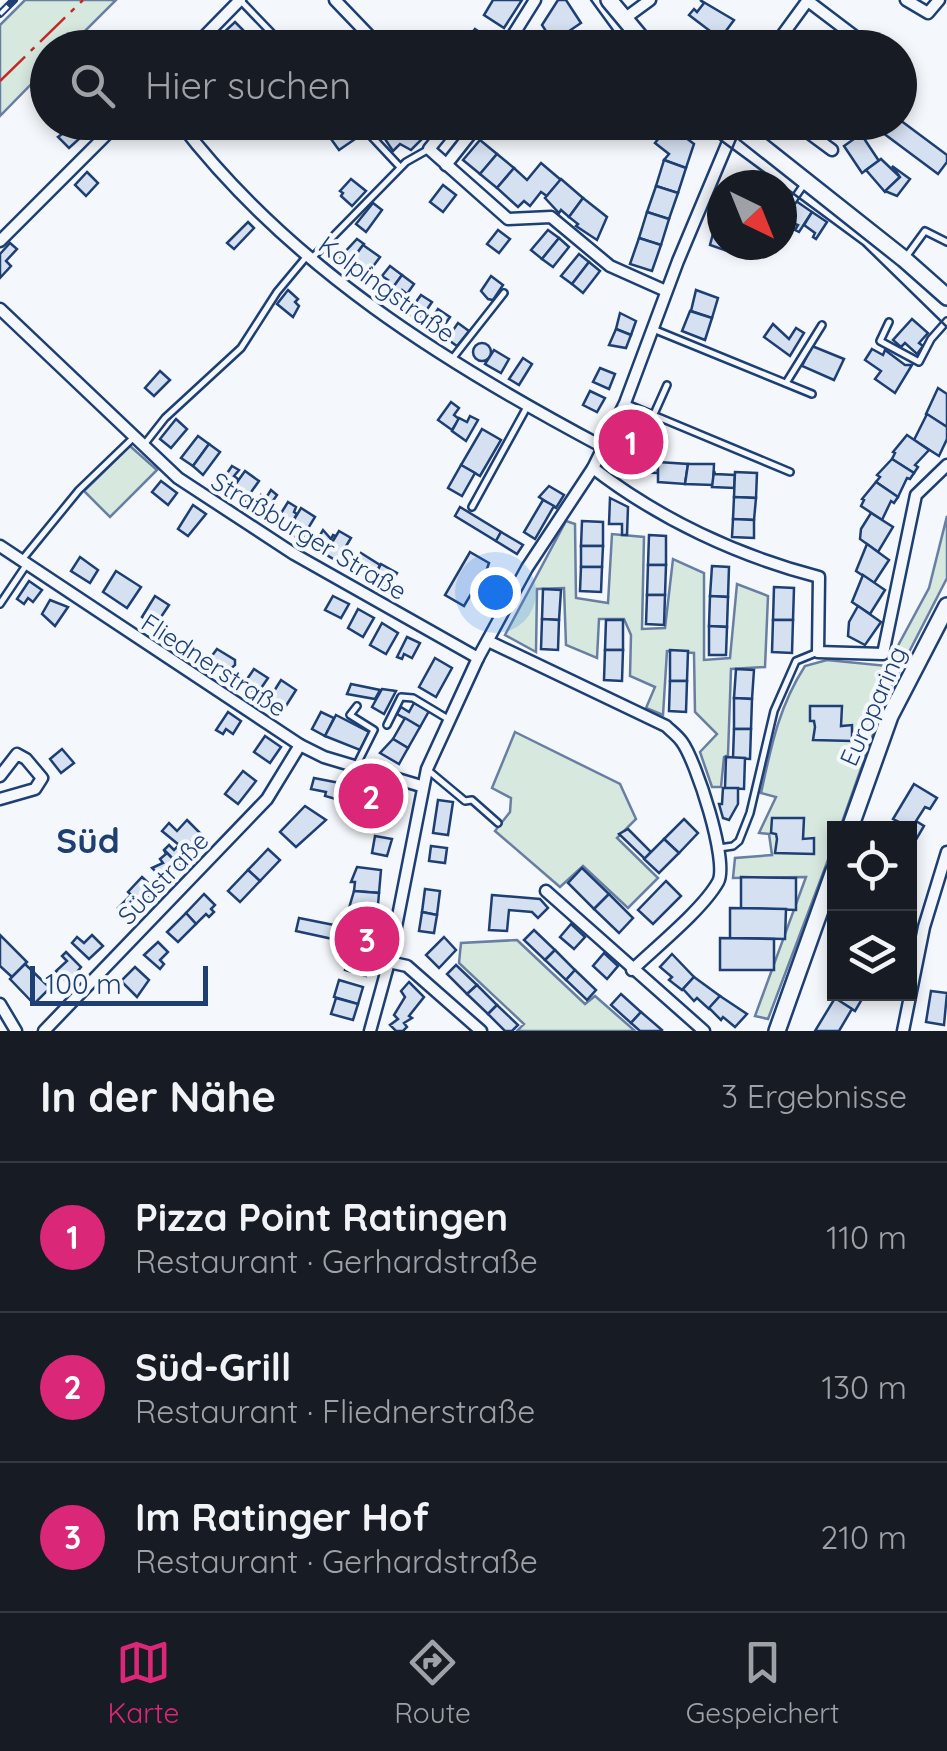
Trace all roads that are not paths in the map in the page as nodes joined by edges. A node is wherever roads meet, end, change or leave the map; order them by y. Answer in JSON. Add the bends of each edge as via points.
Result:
{"nodes":[{"id":1,"x":240,"y":0,"type":"edge"},
{"id":2,"x":334,"y":0,"type":"edge"},
{"id":3,"x":535,"y":0,"type":"edge"},
{"id":4,"x":610,"y":0,"type":"edge"},
{"id":5,"x":650,"y":0,"type":"edge"},
{"id":6,"x":808,"y":0,"type":"edge"},
{"id":7,"x":906,"y":0,"type":"edge"},
{"id":8,"x":939,"y":0,"type":"edge"},
{"id":9,"x":624,"y":19,"type":"junction"},
{"id":10,"x":211,"y":30,"type":"edge"},
{"id":11,"x":269,"y":30,"type":"edge"},
{"id":12,"x":363,"y":30,"type":"edge"},
{"id":13,"x":516,"y":30,"type":"edge"},
{"id":14,"x":634,"y":30,"type":"edge"},
{"id":15,"x":786,"y":30,"type":"edge"},
{"id":16,"x":847,"y":30,"type":"edge"},
{"id":17,"x":100,"y":140,"type":"edge"},
{"id":18,"x":193,"y":140,"type":"edge"},
{"id":19,"x":375,"y":140,"type":"edge"},
{"id":20,"x":437,"y":140,"type":"edge"},
{"id":21,"x":469,"y":140,"type":"edge"},
{"id":22,"x":727,"y":140,"type":"edge"},
{"id":23,"x":755,"y":140,"type":"edge"},
{"id":24,"x":818,"y":140,"type":"edge"},
{"id":25,"x":428,"y":150,"type":"junction"},
{"id":26,"x":832,"y":150,"type":"dead end"},
{"id":27,"x":446,"y":164,"type":"junction"},
{"id":28,"x":400,"y":167,"type":"junction"},
{"id":29,"x":806,"y":180,"type":"junction"},
{"id":30,"x":797,"y":194,"type":"edge"},
{"id":31,"x":0,"y":241,"type":"edge"},
{"id":32,"x":947,"y":241,"type":"edge"},
{"id":33,"x":309,"y":258,"type":"junction"},
{"id":34,"x":904,"y":259,"type":"junction"},
{"id":35,"x":666,"y":291,"type":"junction"},
{"id":36,"x":504,"y":293,"type":"dead end"},
{"id":37,"x":947,"y":297,"type":"edge"},
{"id":38,"x":0,"y":309,"type":"edge"},
{"id":39,"x":889,"y":322,"type":"dead end"},
{"id":40,"x":947,"y":322,"type":"edge"},
{"id":41,"x":822,"y":325,"type":"dead end"},
{"id":42,"x":652,"y":328,"type":"junction"},
{"id":43,"x":450,"y":361,"type":"junction"},
{"id":44,"x":786,"y":384,"type":"junction"},
{"id":45,"x":668,"y":385,"type":"dead end"},
{"id":46,"x":812,"y":394,"type":"dead end"},
{"id":47,"x":624,"y":403,"type":"junction"},
{"id":48,"x":527,"y":407,"type":"junction"},
{"id":49,"x":654,"y":415,"type":"junction"},
{"id":50,"x":133,"y":438,"type":"junction"},
{"id":51,"x":142,"y":447,"type":"junction"},
{"id":52,"x":602,"y":448,"type":"junction"},
{"id":53,"x":947,"y":465,"type":"edge"},
{"id":54,"x":593,"y":468,"type":"junction"},
{"id":55,"x":790,"y":472,"type":"dead end"},
{"id":56,"x":472,"y":507,"type":"dead end"},
{"id":57,"x":0,"y":546,"type":"edge"},
{"id":58,"x":24,"y":562,"type":"junction"},
{"id":59,"x":0,"y":604,"type":"edge"},
{"id":60,"x":946,"y":611,"type":"edge"},
{"id":61,"x":488,"y":642,"type":"junction"},
{"id":62,"x":818,"y":652,"type":"junction"},
{"id":63,"x":478,"y":658,"type":"junction"},
{"id":64,"x":356,"y":706,"type":"dead end"},
{"id":65,"x":448,"y":720,"type":"junction"},
{"id":66,"x":386,"y":724,"type":"dead end"},
{"id":67,"x":300,"y":745,"type":"junction"},
{"id":68,"x":355,"y":767,"type":"junction"},
{"id":69,"x":426,"y":769,"type":"junction"},
{"id":70,"x":0,"y":776,"type":"edge"},
{"id":71,"x":421,"y":786,"type":"junction"},
{"id":72,"x":0,"y":799,"type":"edge"},
{"id":73,"x":852,"y":821,"type":"edge"},
{"id":74,"x":498,"y":823,"type":"dead end"},
{"id":75,"x":719,"y":848,"type":"junction"},
{"id":76,"x":947,"y":852,"type":"edge"},
{"id":77,"x":827,"y":890,"type":"edge"},
{"id":78,"x":546,"y":891,"type":"dead end"},
{"id":79,"x":389,"y":962,"type":"junction"},
{"id":80,"x":632,"y":970,"type":"junction"},
{"id":81,"x":0,"y":1004,"type":"edge"},
{"id":82,"x":16,"y":1031,"type":"edge"},
{"id":83,"x":44,"y":1031,"type":"edge"},
{"id":84,"x":370,"y":1031,"type":"edge"},
{"id":85,"x":481,"y":1031,"type":"edge"},
{"id":86,"x":704,"y":1031,"type":"edge"},
{"id":87,"x":776,"y":1031,"type":"edge"},
{"id":88,"x":904,"y":1031,"type":"edge"}],
"edges":[{"from":1,"to":10,"type":"street"},
{"from":1,"to":11,"type":"lane"},
{"from":2,"to":12,"type":"street"},
{"from":3,"to":13,"type":"street"},
{"from":4,"to":9,"type":"main road"},
{"from":5,"to":9,"type":"street"},
{"from":6,"to":15,"type":"street"},
{"from":6,"to":16,"type":"street"},
{"from":7,"to":8,"type":"street","via":[[928,13]]},
{"from":9,"to":14,"type":"main road"},
{"from":17,"to":31,"type":"street"},
{"from":18,"to":33,"type":"street","name":"Kolpingstraße"},
{"from":19,"to":28,"type":"lane"},
{"from":20,"to":25,"type":"street"},
{"from":21,"to":27,"type":"street"},
{"from":22,"to":35,"type":"street"},
{"from":23,"to":29,"type":"main road"},
{"from":24,"to":26,"type":"street"},
{"from":25,"to":27,"type":"street"},
{"from":25,"to":28,"type":"lane"},
{"from":27,"to":35,"type":"street","via":[[508,219],[551,217],[610,266]]},
{"from":28,"to":33,"type":"lane"},
{"from":29,"to":30,"type":"lane"},
{"from":29,"to":34,"type":"main road"},
{"from":32,"to":34,"type":"lane","via":[[925,232]]},
{"from":33,"to":43,"type":"street","name":"Kolpingstraße"},
{"from":33,"to":51,"type":"lane","via":[[277,292],[241,348]]},
{"from":34,"to":37,"type":"main road"},
{"from":35,"to":42,"type":"street"},
{"from":36,"to":43,"type":"lane"},
{"from":38,"to":50,"type":"street","name":"Straßburger Straße"},
{"from":39,"to":40,"type":"lane","via":[[880,340],[919,362]]},
{"from":41,"to":44,"type":"lane"},
{"from":42,"to":44,"type":"lane"},
{"from":42,"to":47,"type":"street"},
{"from":43,"to":48,"type":"street","name":"Kolpingstraße"},
{"from":44,"to":46,"type":"lane"},
{"from":45,"to":49,"type":"lane"},
{"from":47,"to":49,"type":"lane"},
{"from":47,"to":52,"type":"street"},
{"from":48,"to":52,"type":"street","name":"Kolpingstraße"},
{"from":48,"to":56,"type":"lane"},
{"from":49,"to":55,"type":"lane"},
{"from":50,"to":51,"type":"street","name":"Straßburger Straße"},
{"from":50,"to":58,"type":"lane","via":[[79,490]]},
{"from":51,"to":63,"type":"street","name":"Straßburger Straße","via":[[233,517]]},
{"from":52,"to":54,"type":"street"},
{"from":53,"to":62,"type":"street","via":[[916,495],[882,654]]},
{"from":54,"to":61,"type":"street"},
{"from":54,"to":62,"type":"street","via":[[687,526],[819,577]]},
{"from":57,"to":58,"type":"street","name":"Fliednerstraße"},
{"from":58,"to":59,"type":"lane"},
{"from":58,"to":67,"type":"street","name":"Fliednerstraße"},
{"from":60,"to":73,"type":"main road","name":"Europaring","via":[[890,716]]},
{"from":61,"to":63,"type":"street"},
{"from":61,"to":75,"type":"street","via":[[666,726],[691,759]]},
{"from":62,"to":75,"type":"lane","via":[[796,661],[773,715],[742,832],[736,844]]},
{"from":63,"to":65,"type":"street"},
{"from":64,"to":68,"type":"lane","via":[[350,716],[374,730]]},
{"from":65,"to":66,"type":"lane","via":[[402,697]]},
{"from":65,"to":69,"type":"street"},
{"from":67,"to":68,"type":"street","name":"Fliednerstraße"},
{"from":67,"to":83,"type":"street","name":"Südstraße","via":[[266,799]]},
{"from":68,"to":71,"type":"street","name":"Fliednerstraße"},
{"from":69,"to":71,"type":"street"},
{"from":69,"to":74,"type":"lane"},
{"from":70,"to":72,"type":"street","via":[[17,754],[42,778],[35,789]]},
{"from":71,"to":79,"type":"street"},
{"from":75,"to":80,"type":"street","via":[[719,881]]},
{"from":76,"to":88,"type":"street"},
{"from":77,"to":87,"type":"main road"},
{"from":78,"to":80,"type":"street"},
{"from":79,"to":84,"type":"street"},
{"from":79,"to":85,"type":"street","via":[[430,982]]},
{"from":80,"to":86,"type":"street"},
{"from":81,"to":82,"type":"street"}]}
